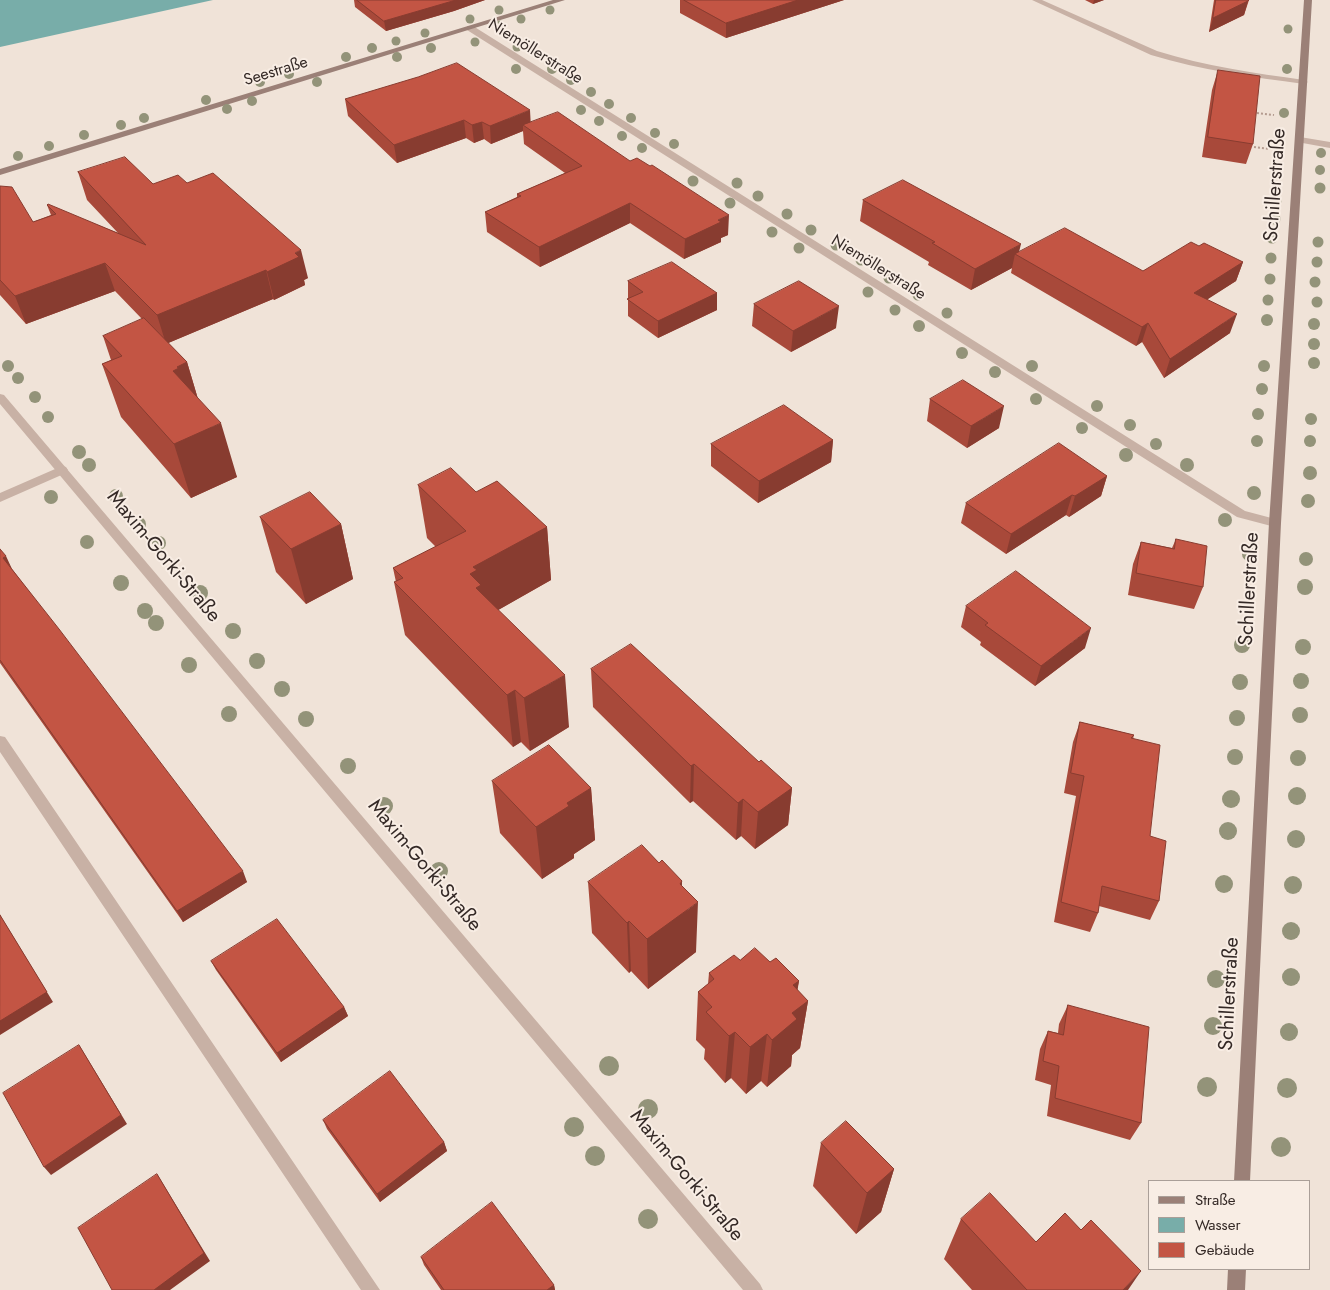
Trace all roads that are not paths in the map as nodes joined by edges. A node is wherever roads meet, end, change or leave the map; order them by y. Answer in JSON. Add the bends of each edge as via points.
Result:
{"nodes":[{"id":1,"x":561,"y":0,"type":"edge"},
{"id":2,"x":1036,"y":0,"type":"edge"},
{"id":3,"x":1308,"y":0,"type":"edge"},
{"id":4,"x":470,"y":28,"type":"junction"},
{"id":5,"x":1304,"y":82,"type":"junction"},
{"id":6,"x":1300,"y":140,"type":"junction"},
{"id":7,"x":1330,"y":145,"type":"edge"},
{"id":8,"x":0,"y":172,"type":"edge"},
{"id":9,"x":0,"y":397,"type":"edge"},
{"id":10,"x":62,"y":470,"type":"junction"},
{"id":11,"x":0,"y":498,"type":"edge"},
{"id":12,"x":1275,"y":523,"type":"junction"},
{"id":13,"x":0,"y":741,"type":"edge"},
{"id":14,"x":1242,"y":1180,"type":"edge"},
{"id":15,"x":1237,"y":1270,"type":"edge"},
{"id":16,"x":371,"y":1290,"type":"edge"},
{"id":17,"x":754,"y":1290,"type":"edge"},
{"id":18,"x":1236,"y":1290,"type":"edge"}],
"edges":[{"from":1,"to":4,"type":"street","name":"Seestraße"},
{"from":2,"to":5,"type":"street","via":[[1173,59],[1201,67]]},
{"from":3,"to":5,"type":"street","name":"Schillerstraße"},
{"from":4,"to":8,"type":"street","name":"Seestraße"},
{"from":4,"to":12,"type":"street","name":"Niemöllerstraße","via":[[1234,510]]},
{"from":5,"to":6,"type":"street","name":"Schillerstraße"},
{"from":6,"to":7,"type":"street"},
{"from":6,"to":12,"type":"street","name":"Schillerstraße"},
{"from":9,"to":10,"type":"street","name":"Maxim-Gorki-Straße"},
{"from":10,"to":11,"type":"street"},
{"from":10,"to":17,"type":"street","name":"Maxim-Gorki-Straße"},
{"from":12,"to":14,"type":"street","name":"Schillerstraße"},
{"from":13,"to":16,"type":"street"},
{"from":15,"to":18,"type":"street"}]}
